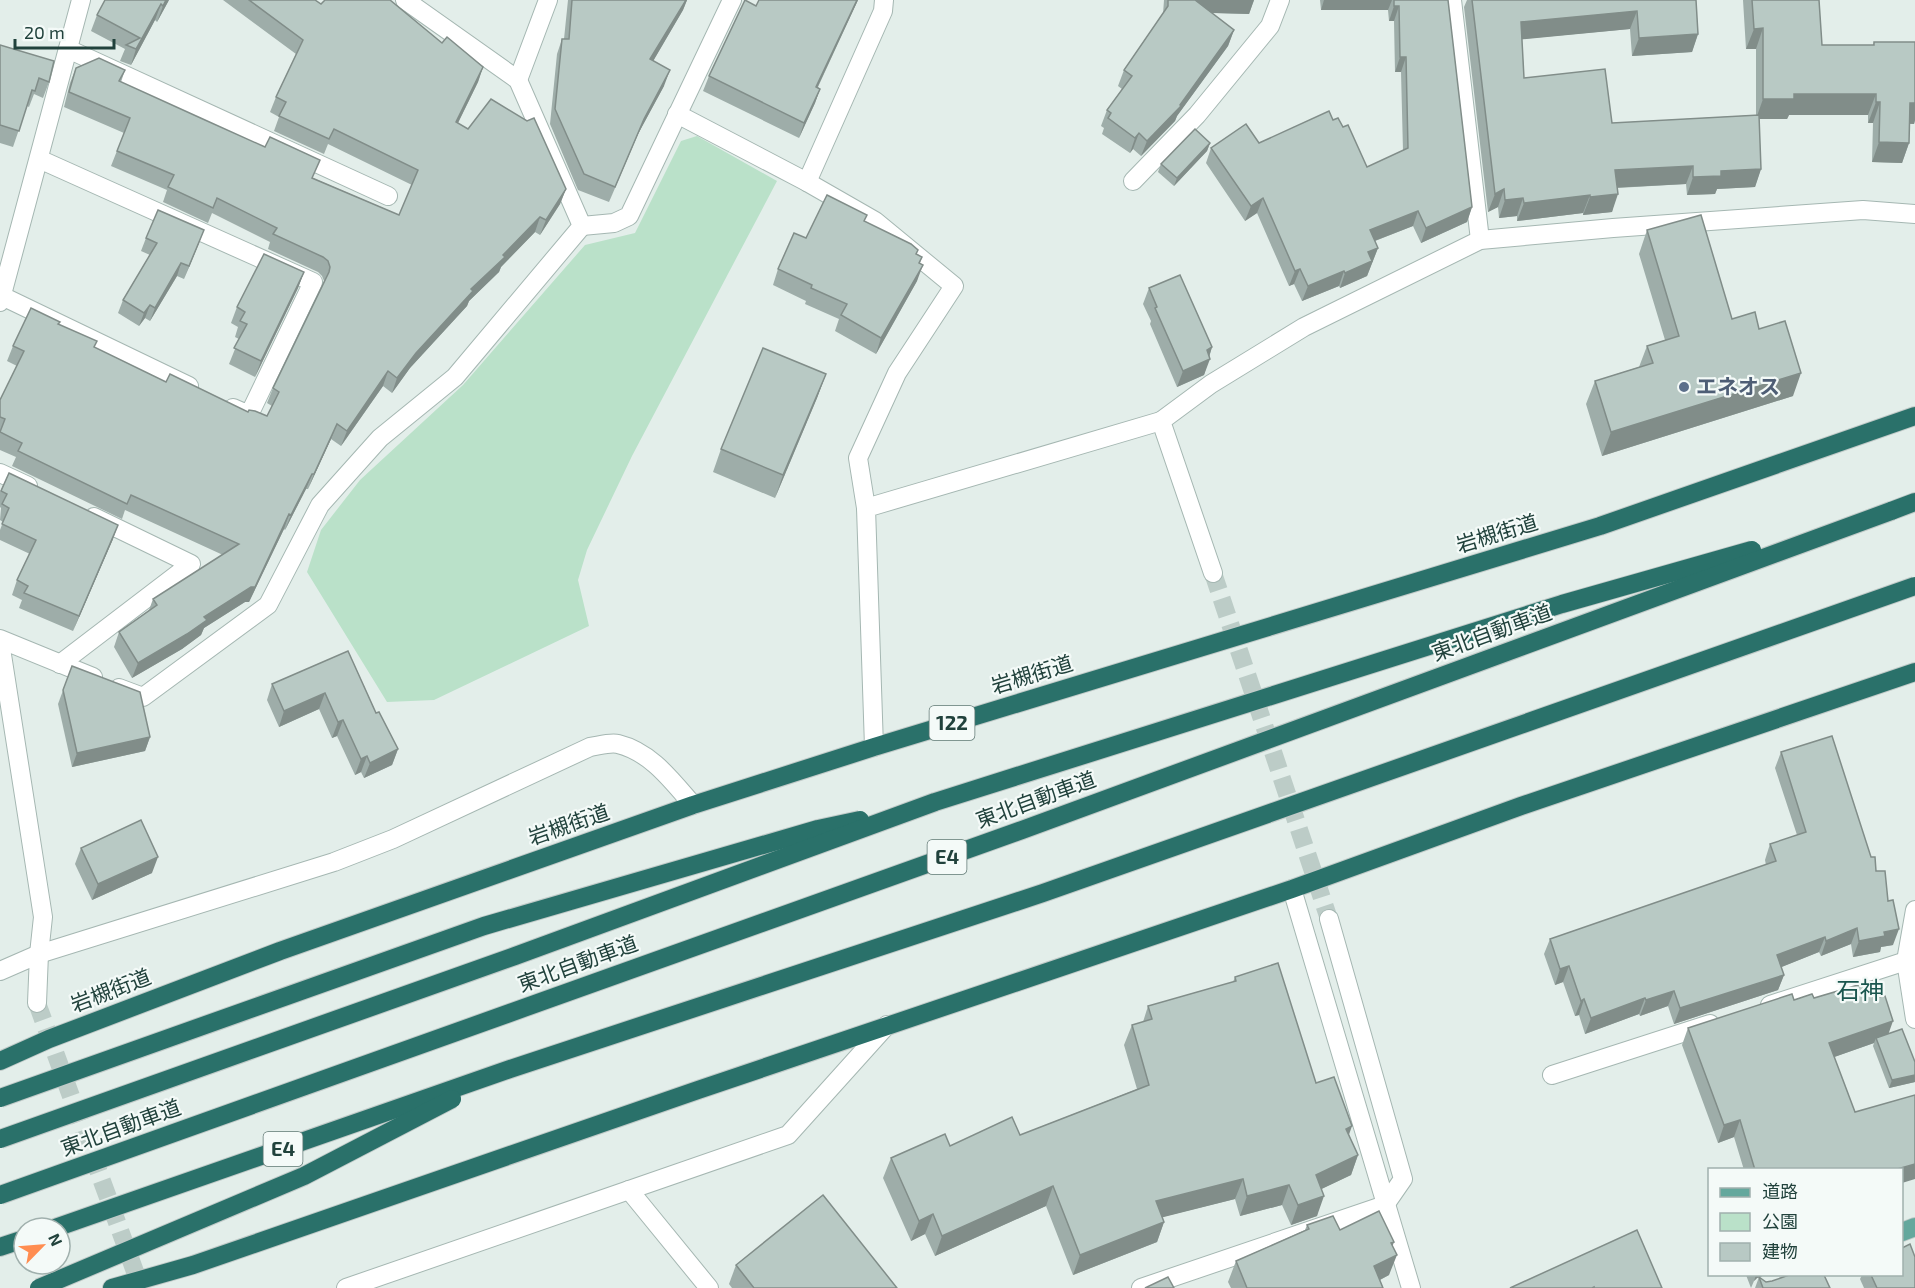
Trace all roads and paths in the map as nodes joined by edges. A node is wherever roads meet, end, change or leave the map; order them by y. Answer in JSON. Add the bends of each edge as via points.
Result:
{"nodes":[{"id":1,"x":81,"y":0,"type":"edge"},
{"id":2,"x":405,"y":0,"type":"edge"},
{"id":3,"x":548,"y":0,"type":"edge"},
{"id":4,"x":732,"y":0,"type":"edge"},
{"id":5,"x":884,"y":0,"type":"edge"},
{"id":6,"x":1280,"y":0,"type":"edge"},
{"id":7,"x":1452,"y":0,"type":"edge"},
{"id":8,"x":68,"y":50,"type":"junction"},
{"id":9,"x":518,"y":80,"type":"junction"},
{"id":10,"x":678,"y":114,"type":"junction"},
{"id":11,"x":39,"y":159,"type":"junction"},
{"id":12,"x":1133,"y":181,"type":"dead end"},
{"id":13,"x":807,"y":182,"type":"junction"},
{"id":14,"x":388,"y":196,"type":"dead end"},
{"id":15,"x":1915,"y":214,"type":"edge"},
{"id":16,"x":582,"y":226,"type":"junction"},
{"id":17,"x":1480,"y":240,"type":"junction"},
{"id":18,"x":7,"y":252,"type":"edge"},
{"id":19,"x":1,"y":299,"type":"edge"},
{"id":20,"x":1915,"y":416,"type":"edge"},
{"id":21,"x":1161,"y":421,"type":"junction"},
{"id":22,"x":0,"y":473,"type":"edge"},
{"id":23,"x":43,"y":493,"type":"edge"},
{"id":24,"x":1915,"y":502,"type":"edge"},
{"id":25,"x":74,"y":508,"type":"edge"},
{"id":26,"x":866,"y":508,"type":"junction"},
{"id":27,"x":1891,"y":511,"type":"junction"},
{"id":28,"x":1213,"y":573,"type":"tunnel mouth"},
{"id":29,"x":1915,"y":586,"type":"edge"},
{"id":30,"x":0,"y":641,"type":"edge"},
{"id":31,"x":60,"y":664,"type":"junction"},
{"id":32,"x":1915,"y":672,"type":"edge"},
{"id":33,"x":874,"y":747,"type":"junction"},
{"id":34,"x":935,"y":802,"type":"junction"},
{"id":35,"x":693,"y":806,"type":"junction"},
{"id":36,"x":1292,"y":889,"type":"junction"},
{"id":37,"x":1915,"y":910,"type":"edge"},
{"id":38,"x":1329,"y":919,"type":"tunnel mouth"},
{"id":39,"x":39,"y":954,"type":"junction"},
{"id":40,"x":1906,"y":961,"type":"junction"},
{"id":41,"x":0,"y":971,"type":"edge"},
{"id":42,"x":37,"y":1003,"type":"tunnel mouth"},
{"id":43,"x":1751,"y":1011,"type":"edge"},
{"id":44,"x":1729,"y":1018,"type":"edge"},
{"id":45,"x":1915,"y":1019,"type":"edge"},
{"id":46,"x":888,"y":1026,"type":"junction"},
{"id":47,"x":0,"y":1061,"type":"edge"},
{"id":48,"x":510,"y":1069,"type":"junction"},
{"id":49,"x":1552,"y":1075,"type":"dead end"},
{"id":50,"x":0,"y":1098,"type":"edge"},
{"id":51,"x":0,"y":1139,"type":"edge"},
{"id":52,"x":629,"y":1190,"type":"junction"},
{"id":53,"x":0,"y":1194,"type":"edge"},
{"id":54,"x":1385,"y":1205,"type":"junction"},
{"id":55,"x":72,"y":1222,"type":"edge"},
{"id":56,"x":39,"y":1288,"type":"edge"},
{"id":57,"x":112,"y":1288,"type":"edge"},
{"id":58,"x":346,"y":1288,"type":"edge"},
{"id":59,"x":710,"y":1288,"type":"edge"},
{"id":60,"x":1141,"y":1288,"type":"edge"},
{"id":61,"x":1411,"y":1288,"type":"edge"}],
"edges":[{"from":1,"to":8,"type":"street"},
{"from":2,"to":9,"type":"street"},
{"from":3,"to":9,"type":"street"},
{"from":4,"to":10,"type":"street"},
{"from":5,"to":13,"type":"street"},
{"from":6,"to":12,"type":"street","via":[[1270,26],[1197,116]]},
{"from":7,"to":17,"type":"street"},
{"from":8,"to":11,"type":"street"},
{"from":8,"to":14,"type":"street"},
{"from":9,"to":16,"type":"street"},
{"from":10,"to":13,"type":"street"},
{"from":10,"to":16,"type":"street","via":[[629,216],[614,223]]},
{"from":11,"to":18,"type":"street"},
{"from":11,"to":19,"type":"street","via":[[313,282],[249,415]]},
{"from":13,"to":26,"type":"street","via":[[875,221],[954,286],[897,373],[858,458]]},
{"from":15,"to":17,"type":"street","via":[[1863,210]]},
{"from":16,"to":31,"type":"street","via":[[455,377],[380,438],[320,505],[268,606],[143,697]]},
{"from":17,"to":21,"type":"street","via":[[1304,327],[1211,384]]},
{"from":18,"to":19,"type":"street"},
{"from":20,"to":33,"type":"highway","name":"岩槻街道","number":"122","via":[[1600,526]]},
{"from":21,"to":26,"type":"street"},
{"from":21,"to":28,"type":"street"},
{"from":22,"to":23,"type":"street"},
{"from":24,"to":27,"type":"highway","name":"東北自動車道","number":"E4"},
{"from":25,"to":31,"type":"street","via":[[192,564]]},
{"from":26,"to":33,"type":"street"},
{"from":27,"to":34,"type":"highway","bridge":true,"via":[[1562,604]]},
{"from":27,"to":53,"type":"highway","name":"東北自動車道","number":"E4","bridge":true,"via":[[988,842]]},
{"from":29,"to":48,"type":"highway","number":"E4","bridge":true,"via":[[1042,893]]},
{"from":30,"to":31,"type":"street"},
{"from":30,"to":39,"type":"street","via":[[43,917]]},
{"from":32,"to":36,"type":"highway","via":[[1521,806]]},
{"from":33,"to":35,"type":"highway","name":"岩槻街道","number":"122"},
{"from":34,"to":50,"type":"highway","bridge":true,"via":[[818,829],[484,926]]},
{"from":34,"to":51,"type":"highway","bridge":true},
{"from":35,"to":39,"type":"street","via":[[660,767],[638,752],[616,743],[590,747],[393,839],[334,862]]},
{"from":35,"to":47,"type":"highway","name":"岩槻街道","number":"122","via":[[280,951]]},
{"from":36,"to":46,"type":"highway"},
{"from":36,"to":54,"type":"street"},
{"from":37,"to":40,"type":"street"},
{"from":38,"to":54,"type":"street","via":[[1403,1179]]},
{"from":39,"to":41,"type":"street"},
{"from":39,"to":42,"type":"street"},
{"from":40,"to":43,"type":"street"},
{"from":40,"to":45,"type":"street"},
{"from":44,"to":49,"type":"street"},
{"from":46,"to":52,"type":"street","via":[[788,1135]]},
{"from":46,"to":57,"type":"highway","via":[[194,1265]]},
{"from":48,"to":55,"type":"highway","number":"E4","bridge":true},
{"from":48,"to":56,"type":"highway","bridge":true,"via":[[304,1176]]},
{"from":52,"to":58,"type":"street"},
{"from":52,"to":59,"type":"street"},
{"from":54,"to":60,"type":"street"},
{"from":54,"to":61,"type":"street"}]}
